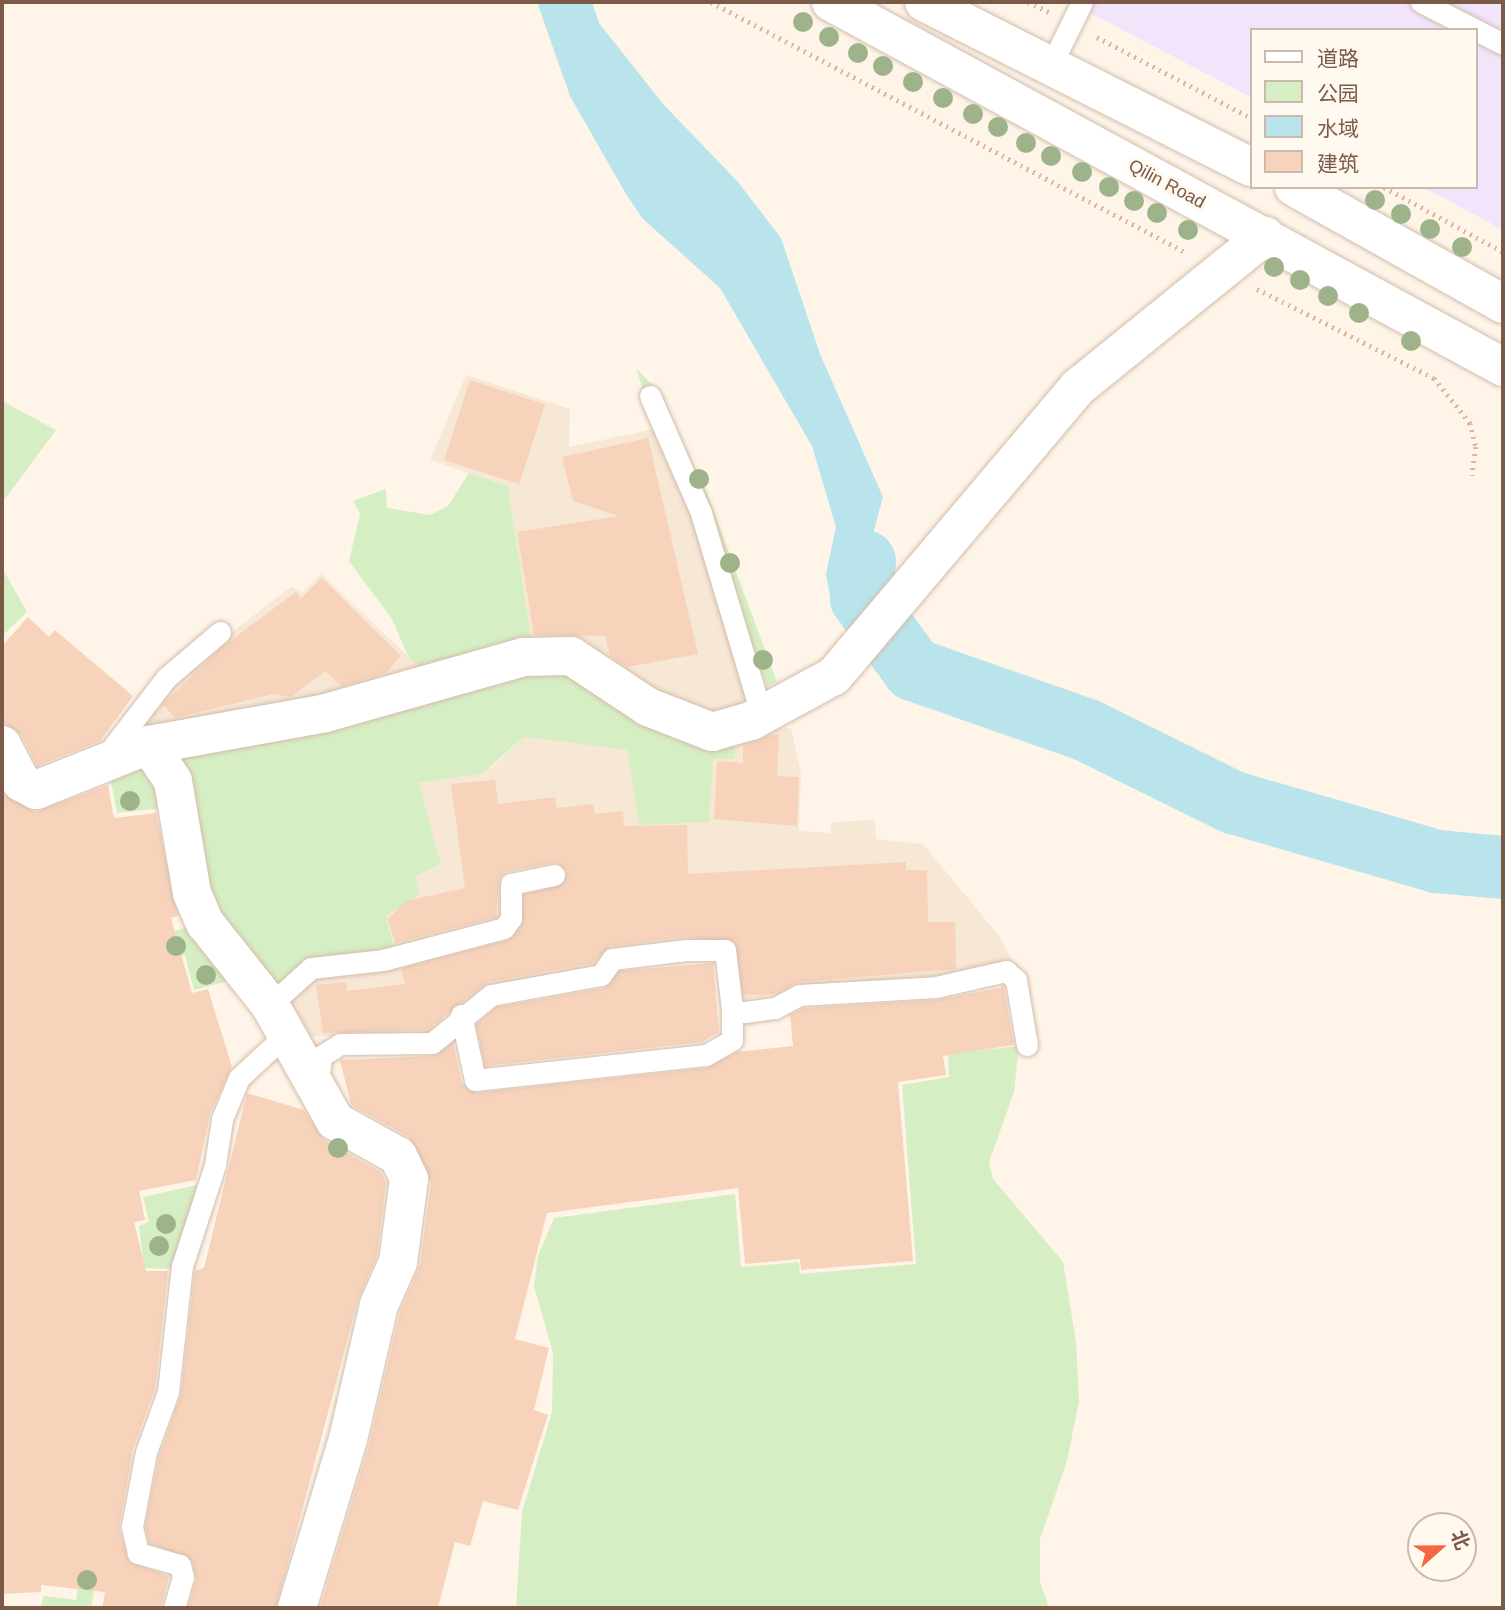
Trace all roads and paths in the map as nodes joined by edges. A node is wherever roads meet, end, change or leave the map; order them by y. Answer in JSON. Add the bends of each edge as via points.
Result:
{"nodes":[{"id":1,"x":711,"y":2,"type":"edge"},
{"id":2,"x":831,"y":2,"type":"edge"},
{"id":3,"x":924,"y":2,"type":"edge"},
{"id":4,"x":1028,"y":2,"type":"edge"},
{"id":5,"x":1083,"y":2,"type":"edge"},
{"id":6,"x":1422,"y":2,"type":"edge"},
{"id":7,"x":1071,"y":23,"type":"junction"},
{"id":8,"x":1472,"y":28,"type":"edge"},
{"id":9,"x":1477,"y":31,"type":"edge"},
{"id":10,"x":1503,"y":44,"type":"edge"},
{"id":11,"x":1049,"y":69,"type":"junction"},
{"id":12,"x":1250,"y":117,"type":"edge"},
{"id":13,"x":1250,"y":167,"type":"edge"},
{"id":14,"x":1298,"y":189,"type":"edge"},
{"id":15,"x":1388,"y":189,"type":"edge"},
{"id":16,"x":1265,"y":236,"type":"junction"},
{"id":17,"x":1503,"y":252,"type":"edge"},
{"id":18,"x":1221,"y":271,"type":"junction"},
{"id":19,"x":1503,"y":304,"type":"edge"},
{"id":20,"x":1503,"y":367,"type":"edge"},
{"id":21,"x":650,"y":396,"type":"dead end"},
{"id":22,"x":1472,"y":476,"type":"dead end"},
{"id":23,"x":220,"y":632,"type":"dead end"},
{"id":24,"x":762,"y":716,"type":"junction"},
{"id":25,"x":2,"y":745,"type":"edge"},
{"id":26,"x":149,"y":745,"type":"junction"},
{"id":27,"x":95,"y":771,"type":"junction"},
{"id":28,"x":19,"y":796,"type":"edge"},
{"id":29,"x":554,"y":875,"type":"dead end"},
{"id":30,"x":732,"y":1010,"type":"junction"},
{"id":31,"x":461,"y":1015,"type":"junction"},
{"id":32,"x":276,"y":1021,"type":"junction"},
{"id":33,"x":1027,"y":1045,"type":"dead end"},
{"id":34,"x":318,"y":1089,"type":"junction"},
{"id":35,"x":174,"y":1608,"type":"edge"},
{"id":36,"x":297,"y":1608,"type":"edge"}],
"edges":[{"from":1,"to":18,"type":"path"},
{"from":2,"to":16,"type":"street","name":"Qilin Road"},
{"from":3,"to":11,"type":"street"},
{"from":4,"to":7,"type":"path"},
{"from":5,"to":7,"type":"lane"},
{"from":6,"to":8,"type":"lane"},
{"from":7,"to":11,"type":"lane"},
{"from":7,"to":12,"type":"path"},
{"from":9,"to":10,"type":"lane"},
{"from":11,"to":13,"type":"street"},
{"from":14,"to":19,"type":"street"},
{"from":15,"to":17,"type":"path"},
{"from":16,"to":18,"type":"street"},
{"from":16,"to":20,"type":"street","name":"Qilin Road"},
{"from":18,"to":22,"type":"path","via":[[1434,378],[1470,423],[1476,447]]},
{"from":18,"to":24,"type":"street","via":[[1077,388],[834,676]]},
{"from":21,"to":24,"type":"lane","via":[[701,513]]},
{"from":23,"to":27,"type":"lane","via":[[166,678]]},
{"from":24,"to":26,"type":"street","via":[[712,732],[648,707],[571,656],[523,657],[322,715]]},
{"from":25,"to":28,"type":"street","via":[[21,782]]},
{"from":26,"to":27,"type":"street"},
{"from":26,"to":32,"type":"street","via":[[173,781],[197,910]]},
{"from":27,"to":28,"type":"street"},
{"from":29,"to":32,"type":"lane","via":[[511,884],[511,918],[504,928],[383,960],[311,968]]},
{"from":30,"to":31,"type":"lane","via":[[729,953],[705,949],[612,959],[601,975],[491,995],[479,1010]]},
{"from":30,"to":31,"type":"lane","via":[[732,1040],[706,1055],[475,1080]]},
{"from":30,"to":33,"type":"lane","via":[[775,1008],[799,995],[967,984],[1006,971],[1016,981]]},
{"from":31,"to":34,"type":"lane","via":[[432,1043],[385,1048],[351,1041],[327,1049]]},
{"from":32,"to":34,"type":"street"},
{"from":32,"to":35,"type":"lane","via":[[239,1078],[222,1119],[215,1165],[182,1266],[169,1392],[146,1452],[132,1527],[138,1553],[182,1570]]},
{"from":34,"to":36,"type":"street","via":[[345,1132],[398,1156],[410,1194],[398,1262],[379,1305],[348,1439]]}]}
